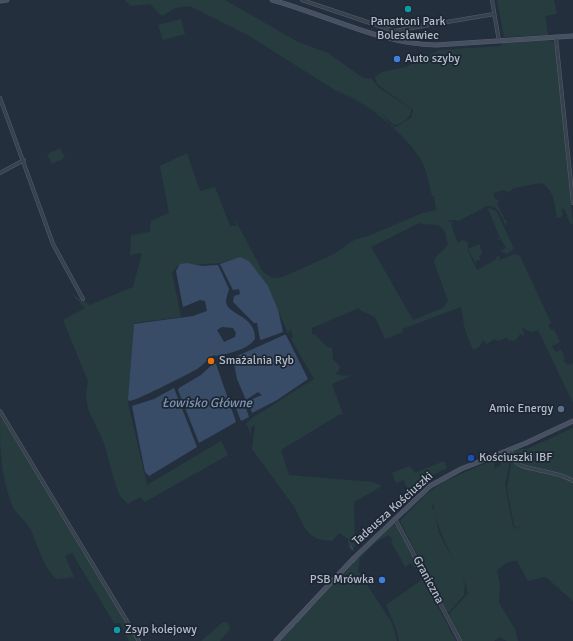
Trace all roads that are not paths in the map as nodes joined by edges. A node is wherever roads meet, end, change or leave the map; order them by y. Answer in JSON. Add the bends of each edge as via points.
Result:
{"nodes":[{"id":1,"x":7,"y":0,"type":"edge"},
{"id":2,"x":272,"y":0,"type":"edge"},
{"id":3,"x":302,"y":0,"type":"edge"},
{"id":4,"x":492,"y":0,"type":"edge"},
{"id":5,"x":0,"y":1,"type":"edge"},
{"id":6,"x":494,"y":14,"type":"junction"},
{"id":7,"x":573,"y":36,"type":"edge"},
{"id":8,"x":556,"y":38,"type":"junction"},
{"id":9,"x":499,"y":42,"type":"junction"},
{"id":10,"x":0,"y":98,"type":"edge"},
{"id":11,"x":24,"y":160,"type":"junction"},
{"id":12,"x":0,"y":173,"type":"edge"},
{"id":13,"x":573,"y":203,"type":"edge"},
{"id":14,"x":83,"y":299,"type":"dead end"},
{"id":15,"x":0,"y":411,"type":"edge"},
{"id":16,"x":573,"y":421,"type":"edge"},
{"id":17,"x":510,"y":449,"type":"junction"},
{"id":18,"x":573,"y":480,"type":"edge"},
{"id":19,"x":395,"y":519,"type":"junction"},
{"id":20,"x":139,"y":641,"type":"edge"},
{"id":21,"x":276,"y":641,"type":"edge"},
{"id":22,"x":460,"y":641,"type":"edge"}],
"edges":[{"from":1,"to":5,"type":"main road"},
{"from":2,"to":9,"type":"main road","via":[[411,43],[435,45]]},
{"from":3,"to":6,"type":"street","via":[[394,31]]},
{"from":4,"to":6,"type":"street"},
{"from":6,"to":9,"type":"street"},
{"from":7,"to":8,"type":"main road"},
{"from":8,"to":9,"type":"main road"},
{"from":8,"to":13,"type":"street"},
{"from":10,"to":11,"type":"street"},
{"from":11,"to":12,"type":"street"},
{"from":11,"to":14,"type":"street","via":[[53,244]]},
{"from":15,"to":20,"type":"street"},
{"from":16,"to":17,"type":"main road","name":"Tadeusza Kościuszki"},
{"from":17,"to":18,"type":"street","via":[[514,460],[520,466],[557,473]]},
{"from":17,"to":19,"type":"main road","name":"Tadeusza Kościuszki","via":[[446,476]]},
{"from":19,"to":21,"type":"main road","name":"Tadeusza Kościuszki","via":[[340,571]]},
{"from":19,"to":22,"type":"street","name":"Graniczna"}]}
